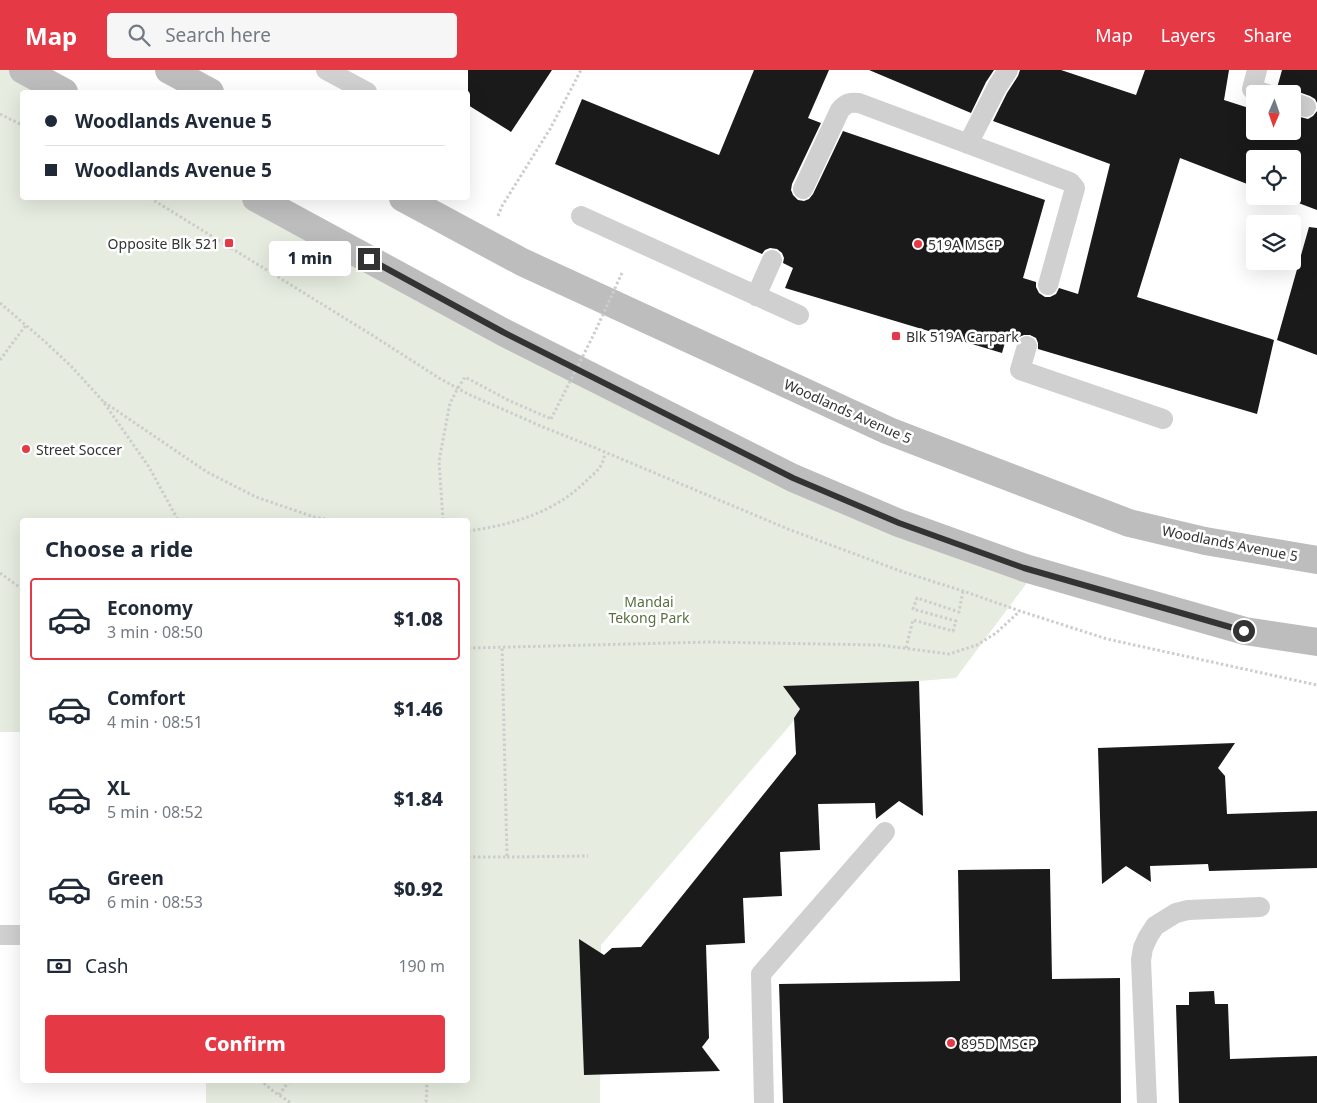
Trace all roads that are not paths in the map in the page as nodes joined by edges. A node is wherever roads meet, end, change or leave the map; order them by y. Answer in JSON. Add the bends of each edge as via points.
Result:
{"nodes":[{"id":1,"x":23,"y":70,"type":"edge"},
{"id":2,"x":169,"y":70,"type":"edge"},
{"id":3,"x":326,"y":70,"type":"edge"},
{"id":4,"x":1008,"y":70,"type":"edge"},
{"id":5,"x":1257,"y":70,"type":"edge"},
{"id":6,"x":1253,"y":85,"type":"edge"},
{"id":7,"x":60,"y":90,"type":"edge"},
{"id":8,"x":206,"y":90,"type":"edge"},
{"id":9,"x":363,"y":90,"type":"edge"},
{"id":10,"x":968,"y":144,"type":"junction"},
{"id":11,"x":803,"y":189,"type":"dead end"},
{"id":12,"x":260,"y":200,"type":"edge"},
{"id":13,"x":407,"y":200,"type":"edge"},
{"id":14,"x":581,"y":216,"type":"dead end"},
{"id":15,"x":772,"y":260,"type":"dead end"},
{"id":16,"x":1048,"y":285,"type":"dead end"},
{"id":17,"x":756,"y":296,"type":"junction"},
{"id":18,"x":799,"y":315,"type":"dead end"},
{"id":19,"x":1027,"y":346,"type":"dead end"},
{"id":20,"x":1163,"y":419,"type":"dead end"},
{"id":21,"x":1317,"y":560,"type":"edge"},
{"id":22,"x":1317,"y":642,"type":"edge"},
{"id":23,"x":885,"y":832,"type":"dead end"},
{"id":24,"x":1260,"y":907,"type":"dead end"},
{"id":25,"x":0,"y":935,"type":"edge"},
{"id":26,"x":20,"y":935,"type":"edge"},
{"id":27,"x":764,"y":1103,"type":"edge"},
{"id":28,"x":1147,"y":1103,"type":"edge"}],
"edges":[{"from":1,"to":7,"type":"main road"},
{"from":2,"to":8,"type":"main road"},
{"from":3,"to":9,"type":"lane"},
{"from":4,"to":10,"type":"lane"},
{"from":5,"to":6,"type":"lane"},
{"from":10,"to":11,"type":"lane","via":[[851,102],[840,110]]},
{"from":10,"to":16,"type":"lane","via":[[1074,186]]},
{"from":12,"to":22,"type":"main road","via":[[503,332],[793,478],[899,523],[1024,568],[1244,631]]},
{"from":13,"to":21,"type":"main road","name":"Woodlands Avenue 5","via":[[522,262],[889,431],[1129,523],[1205,541]]},
{"from":14,"to":17,"type":"lane"},
{"from":15,"to":17,"type":"lane"},
{"from":17,"to":18,"type":"lane"},
{"from":19,"to":20,"type":"lane","via":[[1020,370]]},
{"from":23,"to":27,"type":"lane","via":[[760,974]]},
{"from":24,"to":28,"type":"lane","via":[[1176,913],[1155,926],[1148,936],[1141,960]]},
{"from":25,"to":26,"type":"lane"}]}
